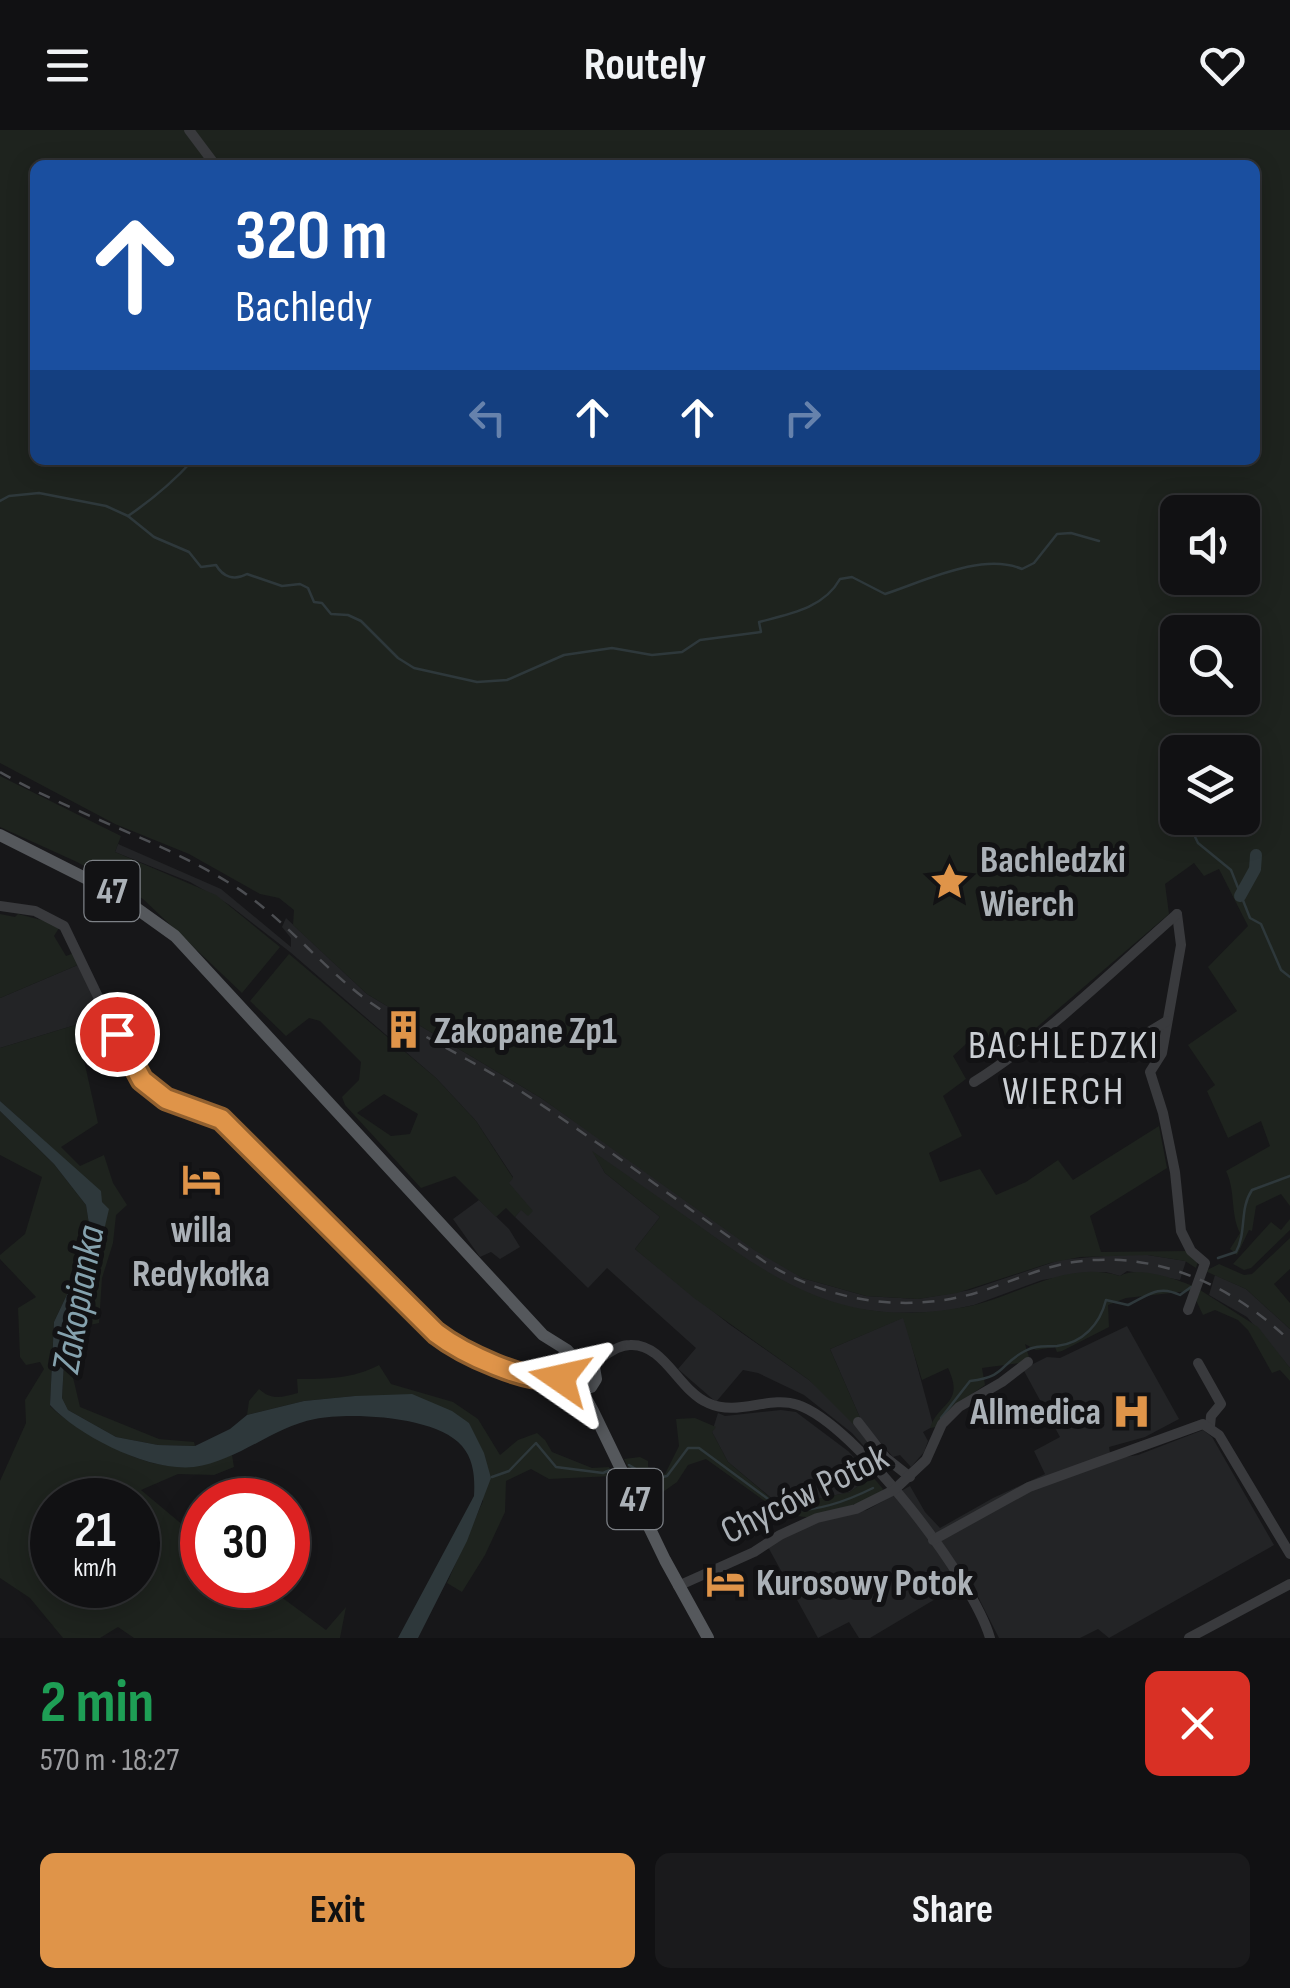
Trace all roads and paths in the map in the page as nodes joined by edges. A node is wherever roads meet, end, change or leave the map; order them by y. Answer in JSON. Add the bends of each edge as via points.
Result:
{"nodes":[{"id":1,"x":188,"y":130,"type":"edge"},
{"id":2,"x":211,"y":160,"type":"edge"},
{"id":3,"x":0,"y":834,"type":"edge"},
{"id":4,"x":0,"y":906,"type":"edge"},
{"id":5,"x":1167,"y":1021,"type":"junction"},
{"id":6,"x":1142,"y":1036,"type":"dead end"},
{"id":7,"x":974,"y":1082,"type":"dead end"},
{"id":8,"x":1188,"y":1310,"type":"dead end"},
{"id":9,"x":1028,"y":1362,"type":"dead end"},
{"id":10,"x":1198,"y":1363,"type":"dead end"},
{"id":11,"x":581,"y":1375,"type":"junction"},
{"id":12,"x":858,"y":1422,"type":"dead end"},
{"id":13,"x":1210,"y":1426,"type":"junction"},
{"id":14,"x":910,"y":1477,"type":"junction"},
{"id":15,"x":894,"y":1490,"type":"junction"},
{"id":16,"x":933,"y":1540,"type":"junction"},
{"id":17,"x":1290,"y":1554,"type":"edge"},
{"id":18,"x":1290,"y":1584,"type":"edge"},
{"id":19,"x":678,"y":1586,"type":"junction"},
{"id":20,"x":708,"y":1638,"type":"edge"},
{"id":21,"x":990,"y":1638,"type":"edge"},
{"id":22,"x":1190,"y":1638,"type":"edge"}],
"edges":[{"from":1,"to":2,"type":"street"},
{"from":3,"to":11,"type":"main road","number":"47","via":[[115,893],[175,936]]},
{"from":4,"to":11,"type":"street","via":[[35,911],[64,926],[142,1080],[166,1099],[221,1119],[436,1333],[486,1360],[550,1380]]},
{"from":5,"to":6,"type":"street"},
{"from":5,"to":7,"type":"street","via":[[1181,945],[1177,914]]},
{"from":5,"to":8,"type":"street","via":[[1150,1072],[1175,1172],[1181,1231],[1204,1263]]},
{"from":9,"to":14,"type":"street","name":"Chyców Potok","via":[[948,1418]]},
{"from":10,"to":13,"type":"street","via":[[1221,1404]]},
{"from":11,"to":15,"type":"street","via":[[626,1345],[650,1350],[695,1396],[718,1407],[797,1404],[852,1445]]},
{"from":11,"to":19,"type":"main road","number":"47"},
{"from":12,"to":14,"type":"street"},
{"from":13,"to":16,"type":"street","via":[[1029,1487]]},
{"from":13,"to":17,"type":"street"},
{"from":14,"to":15,"type":"street","name":"Chyców Potok"},
{"from":15,"to":16,"type":"street"},
{"from":15,"to":19,"type":"street","name":"Chyców Potok","via":[[780,1534]]},
{"from":16,"to":21,"type":"street"},
{"from":18,"to":22,"type":"street"},
{"from":19,"to":20,"type":"main road","number":"47"}]}
